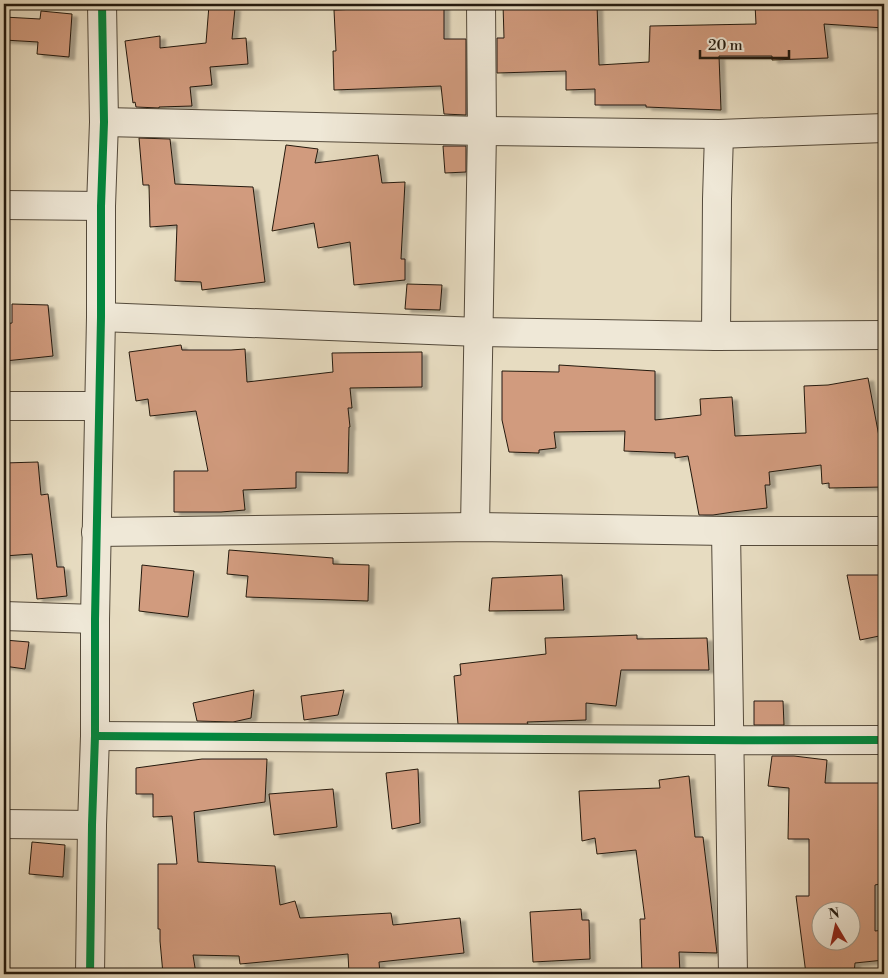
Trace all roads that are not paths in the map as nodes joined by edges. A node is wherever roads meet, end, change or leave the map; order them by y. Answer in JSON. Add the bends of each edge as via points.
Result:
{"nodes":[{"id":1,"x":102,"y":4,"type":"edge"},
{"id":2,"x":480,"y":4,"type":"edge"},
{"id":3,"x":104,"y":122,"type":"junction"},
{"id":4,"x":884,"y":128,"type":"edge"},
{"id":5,"x":482,"y":131,"type":"junction"},
{"id":6,"x":719,"y":134,"type":"junction"},
{"id":7,"x":4,"y":205,"type":"edge"},
{"id":8,"x":100,"y":206,"type":"junction"},
{"id":9,"x":101,"y":317,"type":"junction"},
{"id":10,"x":479,"y":332,"type":"junction"},
{"id":11,"x":884,"y":335,"type":"edge"},
{"id":12,"x":716,"y":336,"type":"junction"},
{"id":13,"x":4,"y":406,"type":"edge"},
{"id":14,"x":98,"y":406,"type":"junction"},
{"id":15,"x":475,"y":527,"type":"junction"},
{"id":16,"x":726,"y":531,"type":"junction"},
{"id":17,"x":884,"y":531,"type":"edge"},
{"id":18,"x":96,"y":532,"type":"junction"},
{"id":19,"x":4,"y":616,"type":"edge"},
{"id":20,"x":95,"y":620,"type":"junction"},
{"id":21,"x":95,"y":736,"type":"junction"},
{"id":22,"x":884,"y":740,"type":"edge"},
{"id":23,"x":729,"y":741,"type":"junction"},
{"id":24,"x":4,"y":824,"type":"edge"},
{"id":25,"x":92,"y":825,"type":"junction"},
{"id":26,"x":90,"y":974,"type":"edge"},
{"id":27,"x":733,"y":974,"type":"edge"}],
"edges":[{"from":1,"to":3,"type":"street"},
{"from":2,"to":5,"type":"street"},
{"from":3,"to":5,"type":"street"},
{"from":3,"to":8,"type":"street"},
{"from":4,"to":6,"type":"street"},
{"from":5,"to":6,"type":"street"},
{"from":5,"to":10,"type":"street"},
{"from":6,"to":12,"type":"street"},
{"from":7,"to":8,"type":"street"},
{"from":8,"to":9,"type":"street"},
{"from":9,"to":10,"type":"street"},
{"from":9,"to":14,"type":"street"},
{"from":10,"to":12,"type":"street"},
{"from":10,"to":15,"type":"street"},
{"from":11,"to":12,"type":"street"},
{"from":13,"to":14,"type":"street"},
{"from":14,"to":18,"type":"street"},
{"from":15,"to":16,"type":"street"},
{"from":15,"to":18,"type":"street"},
{"from":16,"to":17,"type":"street"},
{"from":16,"to":23,"type":"street"},
{"from":18,"to":20,"type":"street"},
{"from":19,"to":20,"type":"street"},
{"from":20,"to":21,"type":"street"},
{"from":21,"to":23,"type":"street"},
{"from":21,"to":25,"type":"street"},
{"from":22,"to":23,"type":"street"},
{"from":23,"to":27,"type":"street"},
{"from":24,"to":25,"type":"street"},
{"from":25,"to":26,"type":"street"}]}
